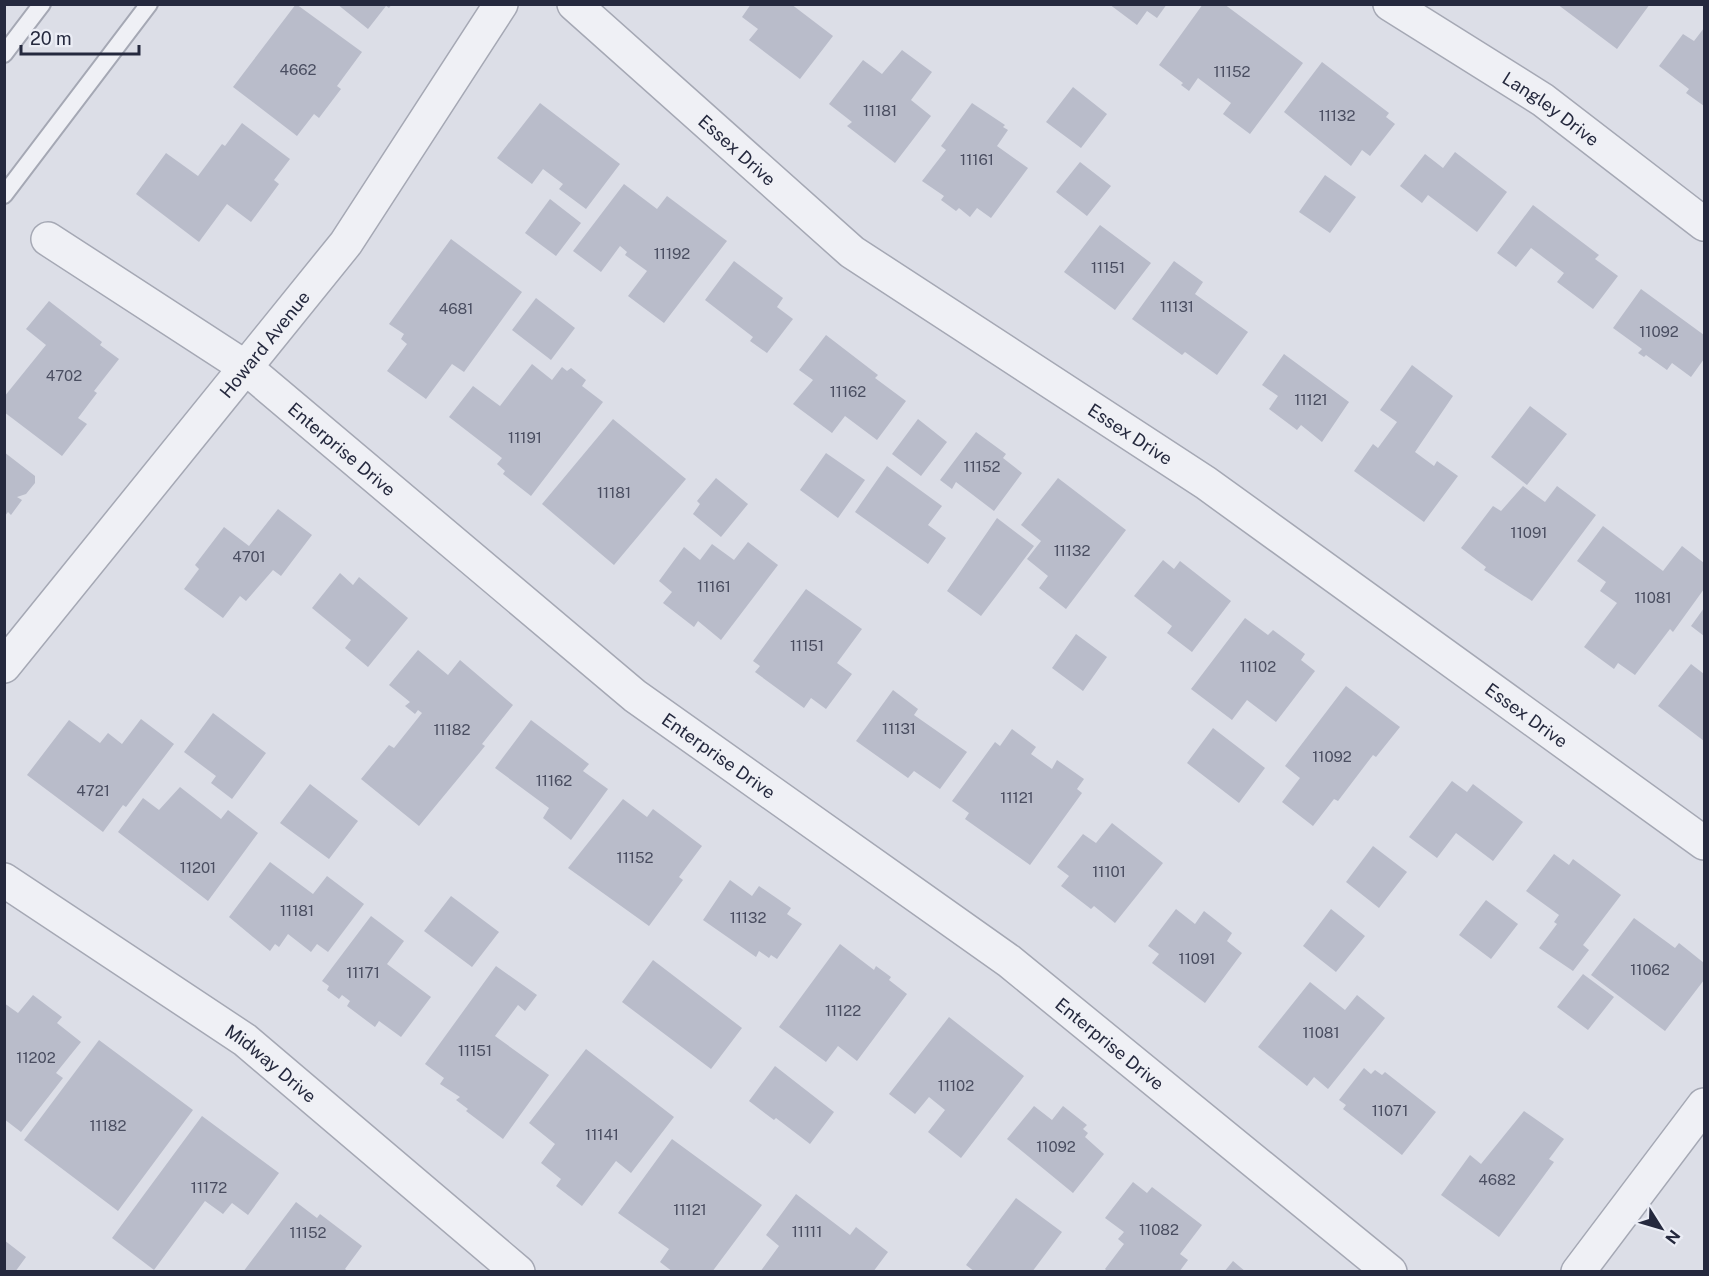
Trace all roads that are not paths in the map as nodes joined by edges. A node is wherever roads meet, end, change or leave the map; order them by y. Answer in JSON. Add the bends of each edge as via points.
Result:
{"nodes":[{"id":1,"x":42,"y":4,"type":"edge"},
{"id":2,"x":149,"y":4,"type":"edge"},
{"id":3,"x":501,"y":4,"type":"edge"},
{"id":4,"x":574,"y":4,"type":"edge"},
{"id":5,"x":1390,"y":4,"type":"edge"},
{"id":6,"x":4,"y":54,"type":"edge"},
{"id":7,"x":4,"y":195,"type":"edge"},
{"id":8,"x":1704,"y":224,"type":"edge"},
{"id":9,"x":48,"y":239,"type":"dead end"},
{"id":10,"x":244,"y":367,"type":"junction"},
{"id":11,"x":4,"y":666,"type":"edge"},
{"id":12,"x":1704,"y":843,"type":"edge"},
{"id":13,"x":4,"y":880,"type":"edge"},
{"id":14,"x":1704,"y":1105,"type":"edge"},
{"id":15,"x":518,"y":1272,"type":"edge"},
{"id":16,"x":1390,"y":1272,"type":"edge"},
{"id":17,"x":1578,"y":1272,"type":"edge"}],
"edges":[{"from":1,"to":6,"type":"lane"},
{"from":2,"to":7,"type":"lane"},
{"from":3,"to":10,"type":"street","name":"Howard Avenue","via":[[346,243]]},
{"from":4,"to":12,"type":"street","name":"Essex Drive","via":[[852,252],[1206,483]]},
{"from":5,"to":8,"type":"street","name":"Langley Drive","via":[[1543,100]]},
{"from":9,"to":10,"type":"street","name":"Enterprise Drive"},
{"from":10,"to":11,"type":"street","name":"Howard Avenue"},
{"from":10,"to":16,"type":"street","name":"Enterprise Drive","via":[[635,696],[1009,962]]},
{"from":13,"to":15,"type":"street","name":"Midway Drive","via":[[245,1040]]},
{"from":14,"to":17,"type":"street"}]}
